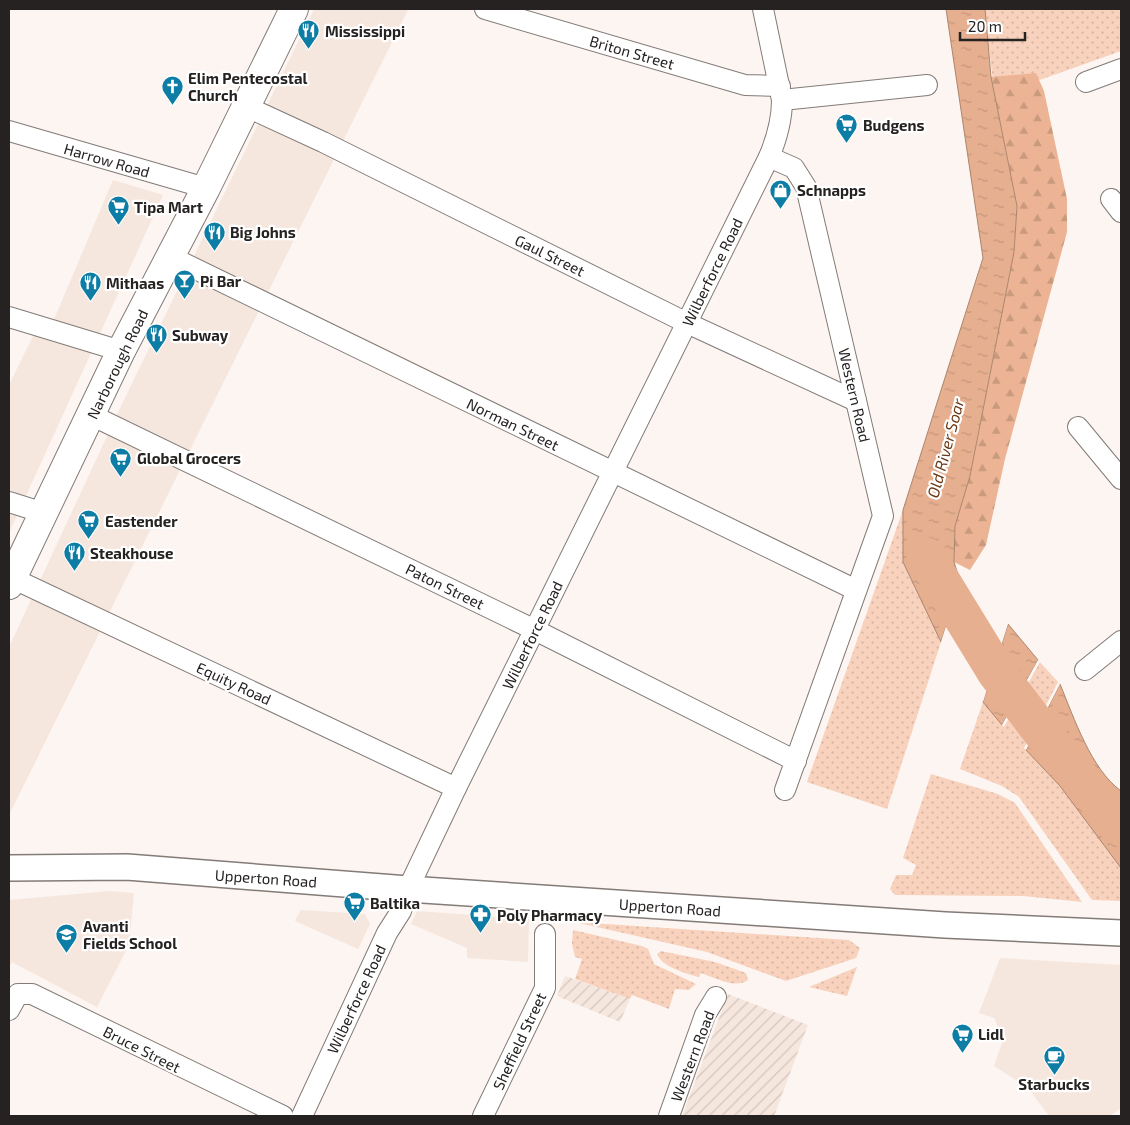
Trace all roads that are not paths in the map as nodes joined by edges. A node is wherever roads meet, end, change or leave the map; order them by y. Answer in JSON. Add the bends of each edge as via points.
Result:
{"nodes":[{"id":1,"x":294,"y":9,"type":"edge"},
{"id":2,"x":485,"y":9,"type":"edge"},
{"id":3,"x":763,"y":9,"type":"edge"},
{"id":4,"x":1121,"y":69,"type":"edge"},
{"id":5,"x":1086,"y":82,"type":"dead end"},
{"id":6,"x":926,"y":85,"type":"dead end"},
{"id":7,"x":781,"y":93,"type":"junction"},
{"id":8,"x":245,"y":106,"type":"junction"},
{"id":9,"x":9,"y":131,"type":"edge"},
{"id":10,"x":769,"y":157,"type":"junction"},
{"id":11,"x":206,"y":188,"type":"junction"},
{"id":12,"x":171,"y":257,"type":"junction"},
{"id":13,"x":9,"y":317,"type":"edge"},
{"id":14,"x":687,"y":323,"type":"junction"},
{"id":15,"x":121,"y":351,"type":"junction"},
{"id":16,"x":856,"y":400,"type":"junction"},
{"id":17,"x":91,"y":415,"type":"junction"},
{"id":18,"x":1078,"y":427,"type":"dead end"},
{"id":19,"x":613,"y":473,"type":"junction"},
{"id":20,"x":1121,"y":479,"type":"edge"},
{"id":21,"x":9,"y":502,"type":"edge"},
{"id":22,"x":44,"y":513,"type":"junction"},
{"id":23,"x":10,"y":582,"type":"edge"},
{"id":24,"x":856,"y":590,"type":"junction"},
{"id":25,"x":535,"y":630,"type":"junction"},
{"id":26,"x":1121,"y":641,"type":"edge"},
{"id":27,"x":1085,"y":670,"type":"dead end"},
{"id":28,"x":796,"y":761,"type":"junction"},
{"id":29,"x":456,"y":788,"type":"junction"},
{"id":30,"x":785,"y":790,"type":"dead end"},
{"id":31,"x":9,"y":868,"type":"edge"},
{"id":32,"x":408,"y":890,"type":"junction"},
{"id":33,"x":1121,"y":933,"type":"edge"},
{"id":34,"x":545,"y":934,"type":"dead end"},
{"id":35,"x":716,"y":997,"type":"dead end"},
{"id":36,"x":9,"y":1010,"type":"edge"},
{"id":37,"x":283,"y":1116,"type":"edge"},
{"id":38,"x":302,"y":1116,"type":"edge"},
{"id":39,"x":484,"y":1116,"type":"edge"},
{"id":40,"x":669,"y":1116,"type":"edge"}],
"edges":[{"from":1,"to":8,"type":"main road","name":"Narborough Road"},
{"from":2,"to":7,"type":"street","name":"Briton Street"},
{"from":3,"to":7,"type":"street"},
{"from":4,"to":5,"type":"street"},
{"from":6,"to":7,"type":"street","name":"Briton Street"},
{"from":7,"to":10,"type":"street","via":[[782,114]]},
{"from":8,"to":11,"type":"main road","name":"Narborough Road"},
{"from":8,"to":14,"type":"street","name":"Gaul Street"},
{"from":9,"to":11,"type":"street","name":"Harrow Road"},
{"from":10,"to":14,"type":"street","name":"Wilberforce Road"},
{"from":10,"to":16,"type":"street","name":"Western Road","via":[[794,168],[806,187]]},
{"from":11,"to":12,"type":"main road","name":"Narborough Road"},
{"from":12,"to":15,"type":"main road","name":"Narborough Road"},
{"from":12,"to":19,"type":"street","name":"Norman Street"},
{"from":13,"to":15,"type":"street"},
{"from":14,"to":16,"type":"street","name":"Gaul Street"},
{"from":14,"to":19,"type":"street","name":"Wilberforce Road"},
{"from":15,"to":17,"type":"main road","name":"Narborough Road"},
{"from":16,"to":24,"type":"street","name":"Western Road","via":[[883,516]]},
{"from":17,"to":22,"type":"main road","name":"Narborough Road"},
{"from":17,"to":25,"type":"street","name":"Paton Street"},
{"from":18,"to":20,"type":"street"},
{"from":19,"to":24,"type":"street","name":"Norman Street"},
{"from":19,"to":25,"type":"street","name":"Wilberforce Road"},
{"from":21,"to":22,"type":"street"},
{"from":22,"to":23,"type":"main road","name":"Narborough Road"},
{"from":23,"to":29,"type":"street","name":"Equity Road"},
{"from":24,"to":28,"type":"street","name":"Western Road"},
{"from":25,"to":28,"type":"street","name":"Paton Street"},
{"from":25,"to":29,"type":"street","name":"Wilberforce Road"},
{"from":26,"to":27,"type":"street"},
{"from":28,"to":30,"type":"street","name":"Western Road"},
{"from":29,"to":32,"type":"street","name":"Wilberforce Road"},
{"from":31,"to":32,"type":"street","name":"Upperton Road","via":[[127,867]]},
{"from":32,"to":33,"type":"street","name":"Upperton Road","via":[[945,925]]},
{"from":32,"to":38,"type":"street","name":"Wilberforce Road","via":[[401,911],[387,932]]},
{"from":34,"to":39,"type":"street","name":"Sheffield Street","via":[[545,988]]},
{"from":35,"to":40,"type":"street","name":"Western Road","via":[[705,1015]]},
{"from":36,"to":37,"type":"street","name":"Bruce Street","via":[[18,994],[32,994]]}]}
